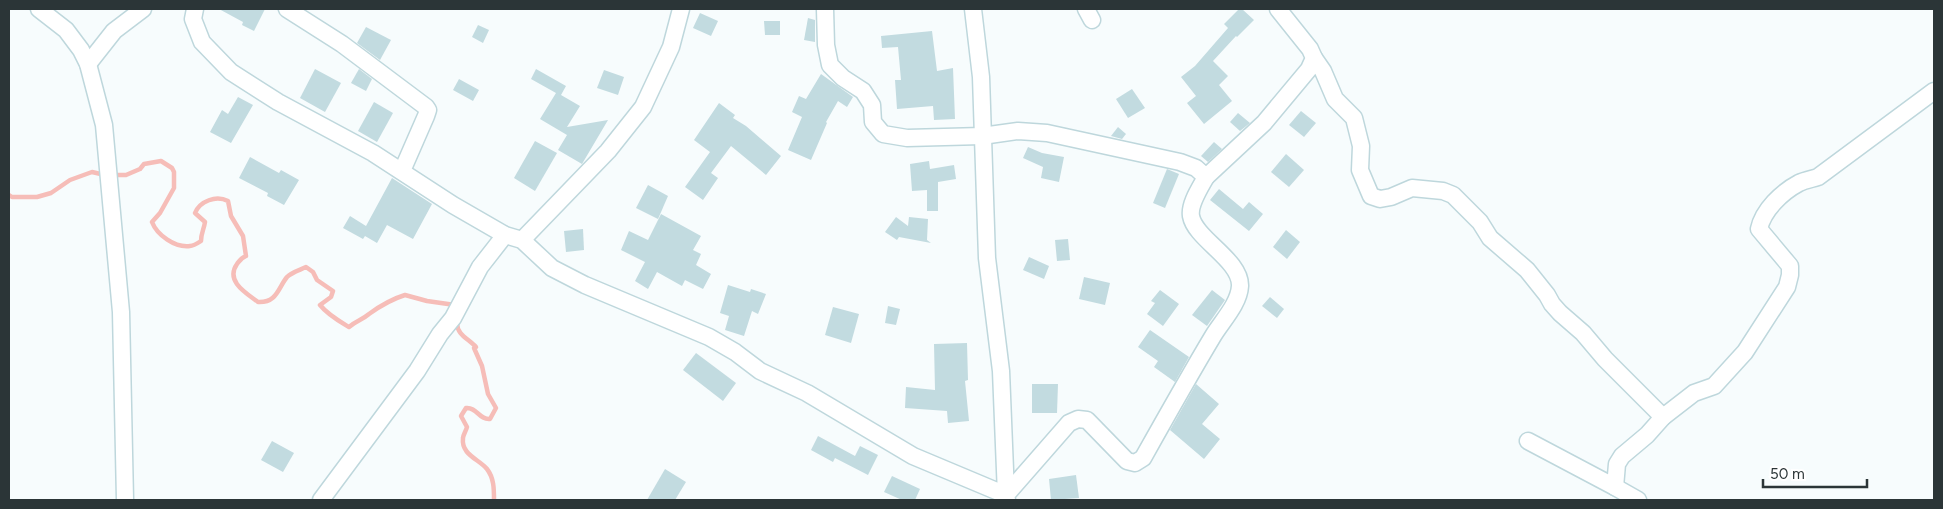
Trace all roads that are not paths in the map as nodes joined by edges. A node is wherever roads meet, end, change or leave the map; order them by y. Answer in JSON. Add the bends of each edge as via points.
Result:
{"nodes":[{"id":1,"x":143,"y":9,"type":"edge"},
{"id":2,"x":195,"y":9,"type":"edge"},
{"id":3,"x":287,"y":9,"type":"edge"},
{"id":4,"x":681,"y":9,"type":"edge"},
{"id":5,"x":825,"y":9,"type":"edge"},
{"id":6,"x":973,"y":9,"type":"edge"},
{"id":7,"x":1278,"y":9,"type":"edge"},
{"id":8,"x":44,"y":10,"type":"edge"},
{"id":9,"x":1314,"y":58,"type":"junction"},
{"id":10,"x":88,"y":64,"type":"junction"},
{"id":11,"x":1934,"y":91,"type":"edge"},
{"id":12,"x":982,"y":136,"type":"junction"},
{"id":13,"x":402,"y":171,"type":"junction"},
{"id":14,"x":1206,"y":177,"type":"junction"},
{"id":15,"x":506,"y":235,"type":"junction"},
{"id":16,"x":522,"y":240,"type":"junction"},
{"id":17,"x":1663,"y":417,"type":"junction"},
{"id":18,"x":1528,"y":441,"type":"dead end"},
{"id":19,"x":1615,"y":487,"type":"junction"},
{"id":20,"x":1007,"y":498,"type":"edge"},
{"id":21,"x":125,"y":500,"type":"edge"},
{"id":22,"x":321,"y":500,"type":"edge"},
{"id":23,"x":1638,"y":500,"type":"edge"}],
"edges":[{"from":1,"to":10,"type":"street","via":[[114,31]]},
{"from":2,"to":13,"type":"street","via":[[193,19],[202,42],[231,72]]},
{"from":3,"to":13,"type":"street","via":[[342,44],[426,107],[426,116]]},
{"from":4,"to":16,"type":"street","via":[[671,47],[643,107],[608,151]]},
{"from":5,"to":12,"type":"street","via":[[830,65],[863,91],[872,105],[873,122],[883,134],[907,138]]},
{"from":6,"to":12,"type":"street","via":[[981,77]]},
{"from":7,"to":9,"type":"street"},
{"from":8,"to":10,"type":"street","via":[[66,30]]},
{"from":9,"to":14,"type":"street","via":[[1309,69],[1264,124]]},
{"from":9,"to":17,"type":"street","via":[[1335,99],[1354,118],[1361,146],[1360,170],[1371,196],[1380,199],[1412,188],[1443,190],[1453,194],[1480,222],[1490,238],[1527,270],[1560,313]]},
{"from":10,"to":21,"type":"street","via":[[104,125],[109,167],[120,312]]},
{"from":11,"to":17,"type":"street","via":[[1818,177],[1800,182],[1768,210],[1759,229],[1790,266],[1787,287],[1745,352],[1714,386],[1694,393]]},
{"from":12,"to":14,"type":"street","via":[[1018,131],[1047,133],[1180,162],[1196,168]]},
{"from":12,"to":20,"type":"street","via":[[988,258],[1001,371]]},
{"from":13,"to":15,"type":"street"},
{"from":14,"to":20,"type":"street","via":[[1193,203],[1191,216],[1195,225],[1236,270],[1239,296],[1143,458],[1135,463],[1127,461],[1087,420],[1078,419],[1069,423]]},
{"from":15,"to":16,"type":"street"},
{"from":15,"to":22,"type":"street","via":[[480,267],[454,318],[417,371]]},
{"from":16,"to":20,"type":"street","via":[[552,268],[709,337],[760,371],[807,393],[914,456]]},
{"from":17,"to":19,"type":"street","via":[[1622,456],[1617,464]]},
{"from":18,"to":19,"type":"street"},
{"from":19,"to":23,"type":"street"}]}
